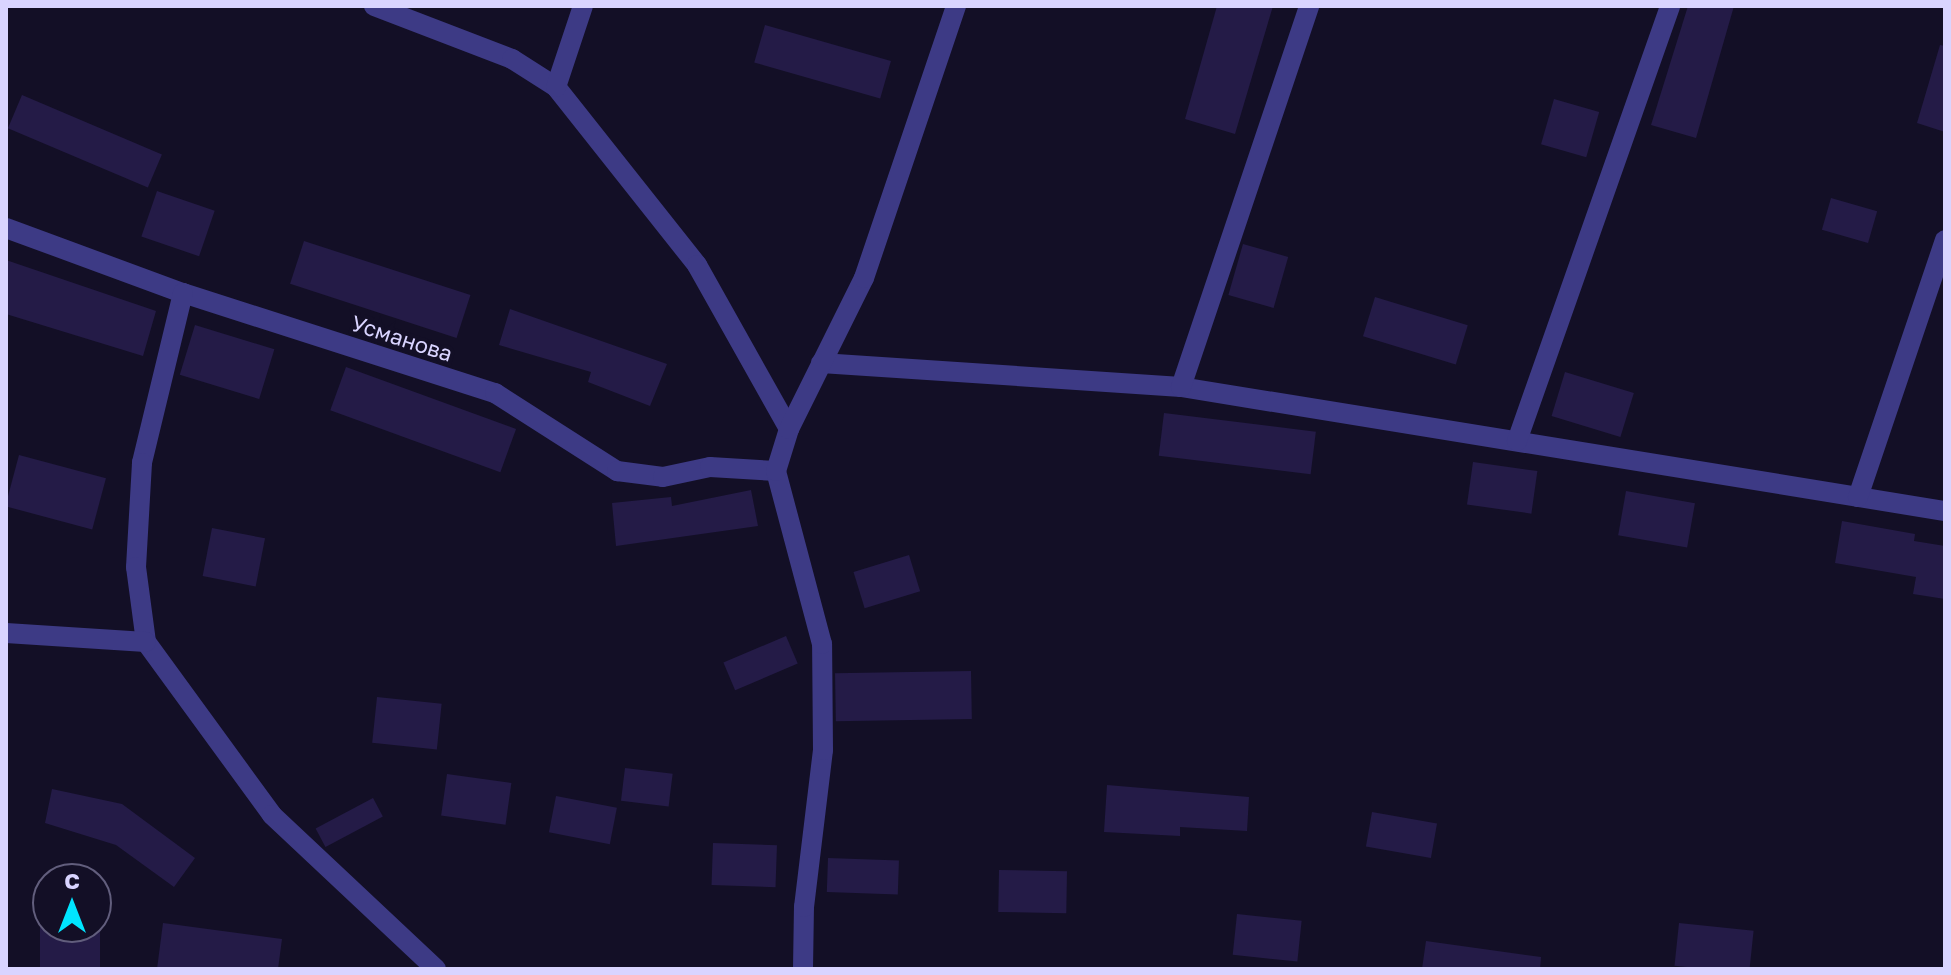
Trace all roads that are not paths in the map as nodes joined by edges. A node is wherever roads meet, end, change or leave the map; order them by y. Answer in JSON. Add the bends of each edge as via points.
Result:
{"nodes":[{"id":1,"x":374,"y":6,"type":"edge"},
{"id":2,"x":583,"y":6,"type":"edge"},
{"id":3,"x":956,"y":6,"type":"edge"},
{"id":4,"x":1309,"y":6,"type":"edge"},
{"id":5,"x":1670,"y":6,"type":"edge"},
{"id":6,"x":556,"y":87,"type":"junction"},
{"id":7,"x":6,"y":228,"type":"edge"},
{"id":8,"x":1945,"y":240,"type":"edge"},
{"id":9,"x":183,"y":293,"type":"junction"},
{"id":10,"x":821,"y":363,"type":"junction"},
{"id":11,"x":1181,"y":387,"type":"junction"},
{"id":12,"x":789,"y":429,"type":"junction"},
{"id":13,"x":1517,"y":441,"type":"junction"},
{"id":14,"x":776,"y":471,"type":"junction"},
{"id":15,"x":1858,"y":497,"type":"junction"},
{"id":16,"x":1945,"y":511,"type":"edge"},
{"id":17,"x":6,"y":633,"type":"edge"},
{"id":18,"x":146,"y":642,"type":"junction"},
{"id":19,"x":436,"y":969,"type":"edge"},
{"id":20,"x":803,"y":969,"type":"edge"}],
"edges":[{"from":1,"to":6,"type":"street","via":[[512,59]]},
{"from":2,"to":6,"type":"street"},
{"from":3,"to":10,"type":"street","via":[[864,278]]},
{"from":4,"to":11,"type":"street"},
{"from":5,"to":13,"type":"street"},
{"from":6,"to":12,"type":"street","via":[[697,265]]},
{"from":7,"to":9,"type":"street","name":"Усманова"},
{"from":8,"to":15,"type":"street"},
{"from":9,"to":14,"type":"street","name":"Усманова","via":[[495,393],[617,471],[663,477],[710,467]]},
{"from":9,"to":18,"type":"street","via":[[142,463],[136,567]]},
{"from":10,"to":11,"type":"street"},
{"from":10,"to":12,"type":"street"},
{"from":11,"to":13,"type":"street"},
{"from":12,"to":14,"type":"street"},
{"from":13,"to":15,"type":"street"},
{"from":14,"to":20,"type":"street","via":[[822,644],[823,750],[804,907]]},
{"from":15,"to":16,"type":"street"},
{"from":17,"to":18,"type":"street"},
{"from":18,"to":19,"type":"street","via":[[272,815]]}]}
